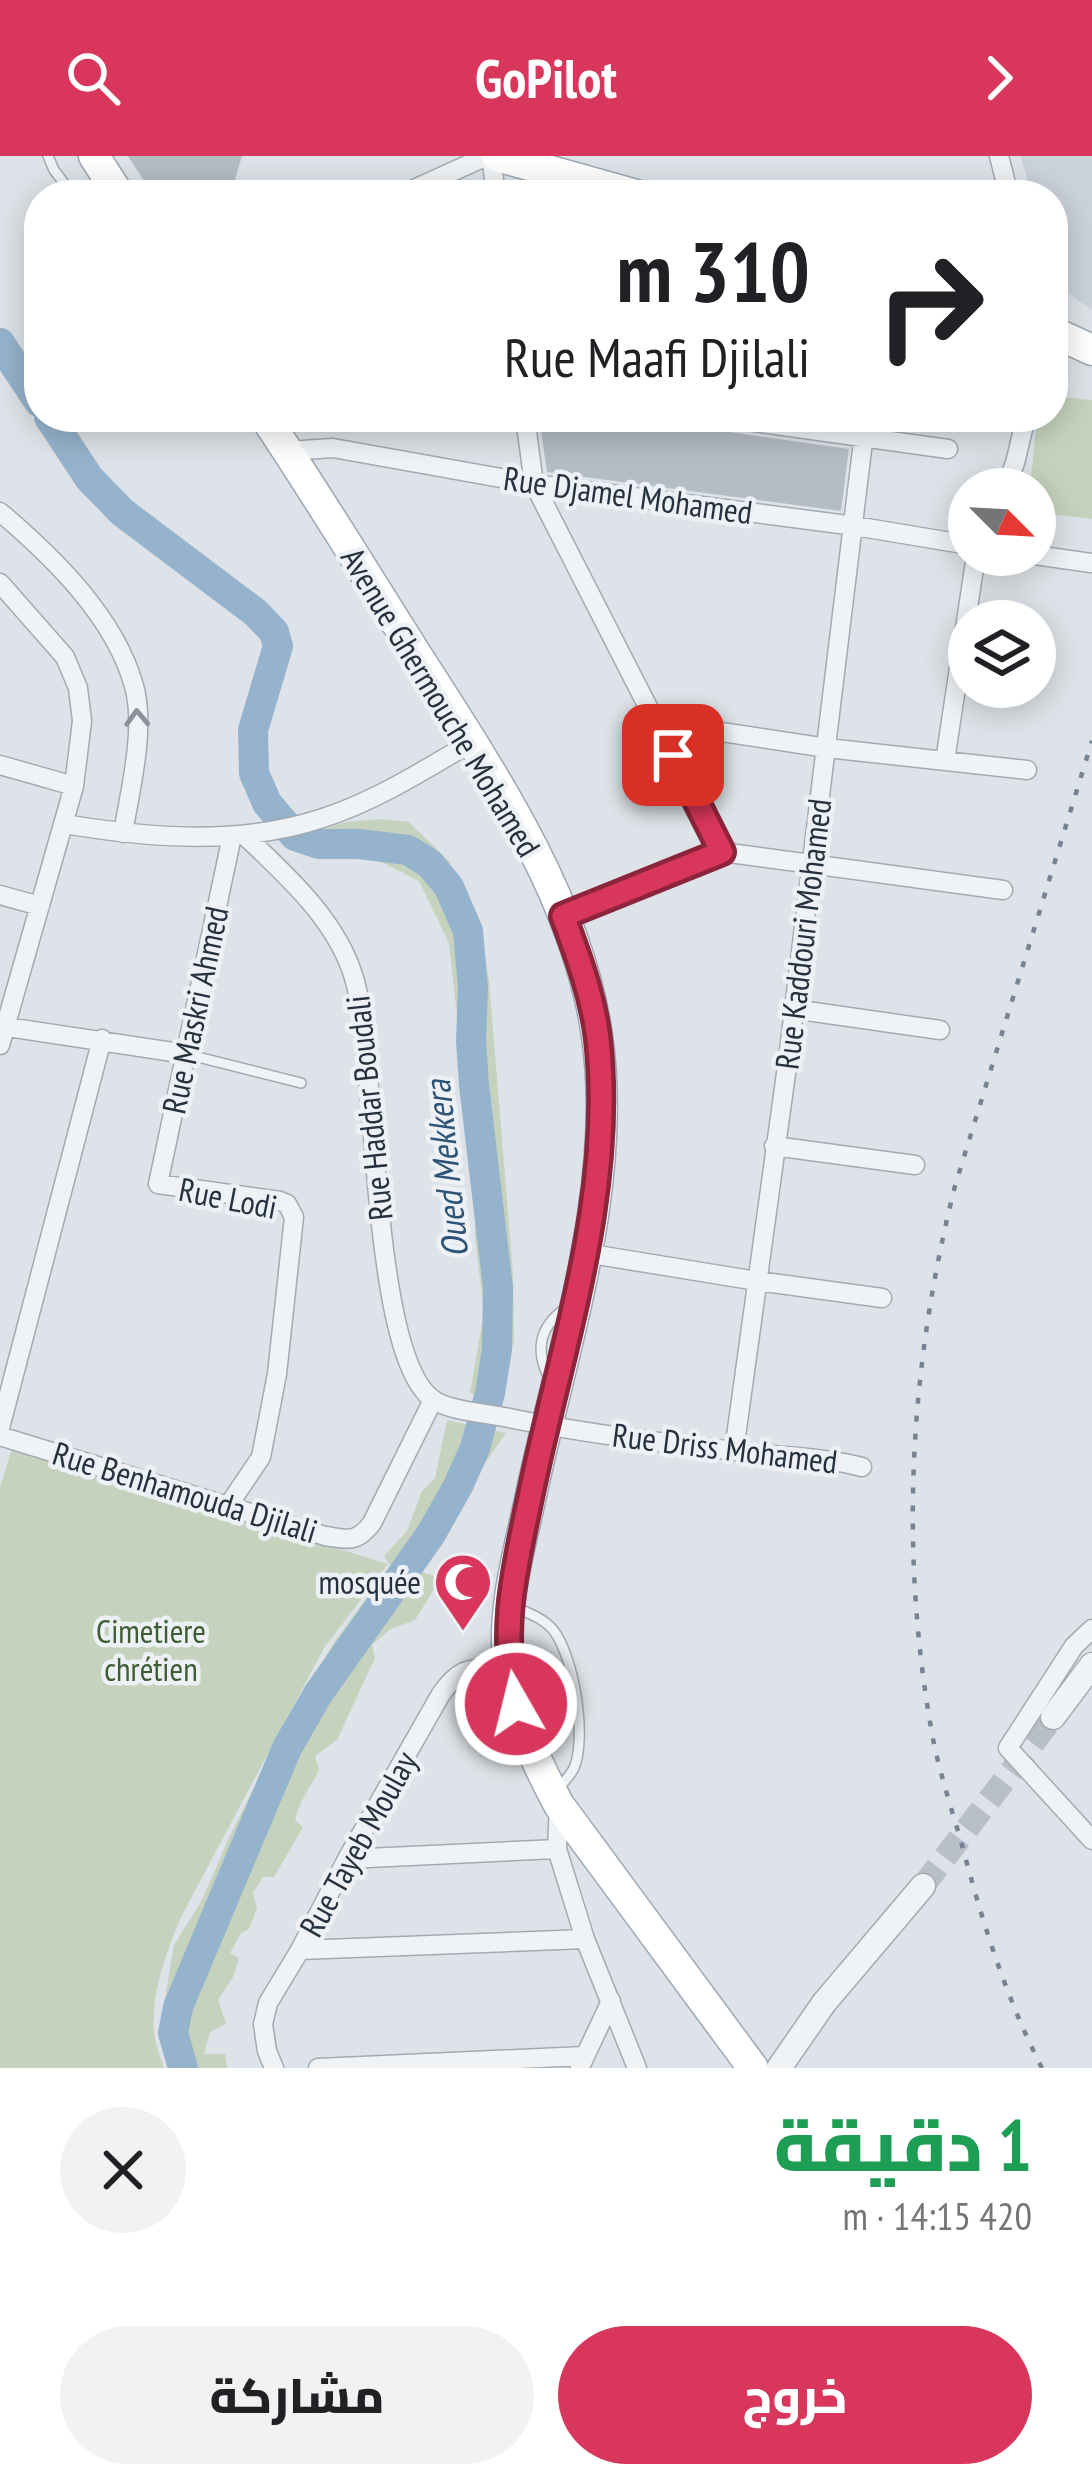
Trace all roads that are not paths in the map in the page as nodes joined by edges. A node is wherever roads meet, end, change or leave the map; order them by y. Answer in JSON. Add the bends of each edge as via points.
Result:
{"nodes":[{"id":1,"x":492,"y":156,"type":"edge"},
{"id":2,"x":436,"y":180,"type":"edge"},
{"id":3,"x":581,"y":180,"type":"edge"},
{"id":4,"x":275,"y":432,"type":"edge"},
{"id":5,"x":527,"y":432,"type":"edge"},
{"id":6,"x":822,"y":432,"type":"edge"},
{"id":7,"x":865,"y":432,"type":"edge"},
{"id":8,"x":1023,"y":432,"type":"edge"},
{"id":9,"x":864,"y":438,"type":"junction"},
{"id":10,"x":948,"y":448,"type":"dead end"},
{"id":11,"x":288,"y":451,"type":"junction"},
{"id":12,"x":1014,"y":468,"type":"edge"},
{"id":13,"x":534,"y":484,"type":"junction"},
{"id":14,"x":0,"y":512,"type":"edge"},
{"id":15,"x":855,"y":526,"type":"junction"},
{"id":16,"x":948,"y":541,"type":"edge"},
{"id":17,"x":1056,"y":557,"type":"edge"},
{"id":18,"x":1091,"y":563,"type":"edge"},
{"id":19,"x":973,"y":576,"type":"edge"},
{"id":20,"x":0,"y":583,"type":"edge"},
{"id":21,"x":656,"y":722,"type":"junction"},
{"id":22,"x":472,"y":742,"type":"junction"},
{"id":23,"x":826,"y":748,"type":"junction"},
{"id":24,"x":945,"y":761,"type":"junction"},
{"id":25,"x":0,"y":765,"type":"edge"},
{"id":26,"x":1027,"y":770,"type":"dead end"},
{"id":27,"x":74,"y":786,"type":"junction"},
{"id":28,"x":64,"y":824,"type":"junction"},
{"id":29,"x":122,"y":833,"type":"junction"},
{"id":30,"x":246,"y":834,"type":"junction"},
{"id":31,"x":722,"y":852,"type":"junction"},
{"id":32,"x":812,"y":863,"type":"junction"},
{"id":33,"x":1003,"y":890,"type":"dead end"},
{"id":34,"x":0,"y":896,"type":"edge"},
{"id":35,"x":40,"y":906,"type":"junction"},
{"id":36,"x":563,"y":916,"type":"junction"},
{"id":37,"x":793,"y":1009,"type":"junction"},
{"id":38,"x":940,"y":1030,"type":"dead end"},
{"id":39,"x":2,"y":1032,"type":"edge"},
{"id":40,"x":102,"y":1039,"type":"junction"},
{"id":41,"x":186,"y":1054,"type":"junction"},
{"id":42,"x":301,"y":1083,"type":"dead end"},
{"id":43,"x":774,"y":1146,"type":"junction"},
{"id":44,"x":915,"y":1165,"type":"dead end"},
{"id":45,"x":158,"y":1184,"type":"joint"},
{"id":46,"x":586,"y":1253,"type":"junction"},
{"id":47,"x":757,"y":1281,"type":"junction"},
{"id":48,"x":883,"y":1298,"type":"dead end"},
{"id":49,"x":438,"y":1402,"type":"junction"},
{"id":50,"x":531,"y":1422,"type":"junction"},
{"id":51,"x":0,"y":1432,"type":"edge"},
{"id":52,"x":734,"y":1451,"type":"junction"},
{"id":53,"x":862,"y":1467,"type":"dead end"},
{"id":54,"x":228,"y":1506,"type":"junction"},
{"id":55,"x":509,"y":1604,"type":"junction"},
{"id":56,"x":1092,"y":1629,"type":"edge"},
{"id":57,"x":1092,"y":1666,"type":"edge"},
{"id":58,"x":508,"y":1667,"type":"junction"},
{"id":59,"x":1053,"y":1718,"type":"tunnel mouth"},
{"id":60,"x":556,"y":1800,"type":"junction"},
{"id":61,"x":1092,"y":1805,"type":"edge"},
{"id":62,"x":1079,"y":1824,"type":"junction"},
{"id":63,"x":1092,"y":1840,"type":"edge"},
{"id":64,"x":557,"y":1849,"type":"junction"},
{"id":65,"x":347,"y":1858,"type":"junction"},
{"id":66,"x":923,"y":1886,"type":"tunnel mouth"},
{"id":67,"x":585,"y":1939,"type":"junction"},
{"id":68,"x":300,"y":1950,"type":"junction"},
{"id":69,"x":611,"y":2001,"type":"junction"},
{"id":70,"x":582,"y":2062,"type":"edge"},
{"id":71,"x":771,"y":2067,"type":"edge"},
{"id":72,"x":274,"y":2068,"type":"edge"},
{"id":73,"x":318,"y":2068,"type":"edge"},
{"id":74,"x":637,"y":2068,"type":"edge"}],
"edges":[{"from":1,"to":2,"type":"street"},
{"from":1,"to":3,"type":"main road"},
{"from":4,"to":11,"type":"main road","name":"Avenue Ghermouche Mohamed"},
{"from":5,"to":13,"type":"street"},
{"from":6,"to":9,"type":"street"},
{"from":7,"to":9,"type":"street","name":"Rue Kaddouri Mohamed"},
{"from":8,"to":12,"type":"street"},
{"from":9,"to":10,"type":"street"},
{"from":9,"to":15,"type":"street","name":"Rue Kaddouri Mohamed"},
{"from":11,"to":13,"type":"street","name":"Rue Djamel Mohamed","via":[[333,448]]},
{"from":11,"to":22,"type":"main road","name":"Avenue Ghermouche Mohamed"},
{"from":13,"to":15,"type":"street","name":"Rue Djamel Mohamed"},
{"from":13,"to":21,"type":"street"},
{"from":29,"to":14,"type":"street","one_way":true,"via":[[138,742],[135,688],[84,595]]},
{"from":15,"to":16,"type":"street","name":"Rue Djamel Mohamed"},
{"from":15,"to":23,"type":"street","name":"Rue Kaddouri Mohamed"},
{"from":17,"to":18,"type":"street"},
{"from":19,"to":24,"type":"street"},
{"from":20,"to":27,"type":"street","via":[[65,657],[78,688]]},
{"from":21,"to":23,"type":"street"},
{"from":21,"to":31,"type":"street"},
{"from":22,"to":30,"type":"street","via":[[322,819]]},
{"from":22,"to":36,"type":"main road","name":"Avenue Ghermouche Mohamed"},
{"from":23,"to":24,"type":"street"},
{"from":23,"to":32,"type":"street","name":"Rue Kaddouri Mohamed"},
{"from":24,"to":26,"type":"street"},
{"from":25,"to":27,"type":"street"},
{"from":27,"to":28,"type":"street"},
{"from":28,"to":29,"type":"street"},
{"from":28,"to":35,"type":"street"},
{"from":29,"to":30,"type":"street"},
{"from":30,"to":41,"type":"street","name":"Rue Maskri Ahmed"},
{"from":30,"to":49,"type":"street","name":"Rue Haddar Boudali","via":[[320,915],[355,979],[388,1272],[414,1374]]},
{"from":31,"to":32,"type":"street"},
{"from":31,"to":36,"type":"street"},
{"from":32,"to":33,"type":"street"},
{"from":32,"to":37,"type":"street","name":"Rue Kaddouri Mohamed"},
{"from":34,"to":35,"type":"street"},
{"from":35,"to":39,"type":"street"},
{"from":36,"to":46,"type":"main road","name":"Avenue Ghermouche Mohamed","via":[[597,1034],[602,1085]]},
{"from":37,"to":38,"type":"street"},
{"from":37,"to":43,"type":"street","name":"Rue Kaddouri Mohamed"},
{"from":39,"to":40,"type":"street"},
{"from":40,"to":41,"type":"street"},
{"from":40,"to":51,"type":"street","name":"Rue Benhamouda Djilali"},
{"from":41,"to":42,"type":"lane"},
{"from":41,"to":45,"type":"street","name":"Rue Maskri Ahmed"},
{"from":43,"to":44,"type":"street"},
{"from":43,"to":47,"type":"street","name":"Rue Kaddouri Mohamed"},
{"from":45,"to":54,"type":"street","name":"Rue Lodi","via":[[280,1201],[294,1217],[261,1456]]},
{"from":46,"to":47,"type":"street"},
{"from":46,"to":50,"type":"main road","name":"Avenue Ghermouche Mohamed","via":[[554,1389]]},
{"from":47,"to":48,"type":"street"},
{"from":47,"to":52,"type":"street","name":"Rue Kaddouri Mohamed"},
{"from":49,"to":50,"type":"street","name":"Rue Driss Mohamed"},
{"from":49,"to":54,"type":"street","name":"Rue Benhamouda Djilali","via":[[363,1535],[325,1536]]},
{"from":50,"to":52,"type":"street","name":"Rue Driss Mohamed"},
{"from":50,"to":55,"type":"main road","name":"Avenue Ghermouche Mohamed"},
{"from":51,"to":54,"type":"street","name":"Rue Benhamouda Djilali"},
{"from":52,"to":53,"type":"street","name":"Rue Driss Mohamed"},
{"from":55,"to":58,"type":"main road","name":"Avenue Ghermouche Mohamed"},
{"from":55,"to":60,"type":"lane","via":[[544,1620],[566,1659],[580,1724],[573,1770]]},
{"from":56,"to":62,"type":"street","via":[[1008,1748]]},
{"from":57,"to":59,"type":"street"},
{"from":58,"to":60,"type":"main road","name":"Avenue Ghermouche Mohamed","via":[[533,1758]]},
{"from":58,"to":65,"type":"street","name":"Rue Tayeb Moulay","via":[[453,1676]]},
{"from":60,"to":64,"type":"street"},
{"from":60,"to":71,"type":"main road","name":"Avenue Ghermouche Mohamed"},
{"from":61,"to":62,"type":"street"},
{"from":62,"to":63,"type":"street"},
{"from":64,"to":65,"type":"street"},
{"from":64,"to":67,"type":"street"},
{"from":65,"to":68,"type":"street","name":"Rue Tayeb Moulay"},
{"from":66,"to":71,"type":"street"},
{"from":67,"to":68,"type":"street"},
{"from":67,"to":69,"type":"street"},
{"from":68,"to":72,"type":"street","name":"Rue Tayeb Moulay","via":[[262,2024]]},
{"from":69,"to":70,"type":"street"},
{"from":69,"to":74,"type":"street"},
{"from":70,"to":73,"type":"street"}]}
